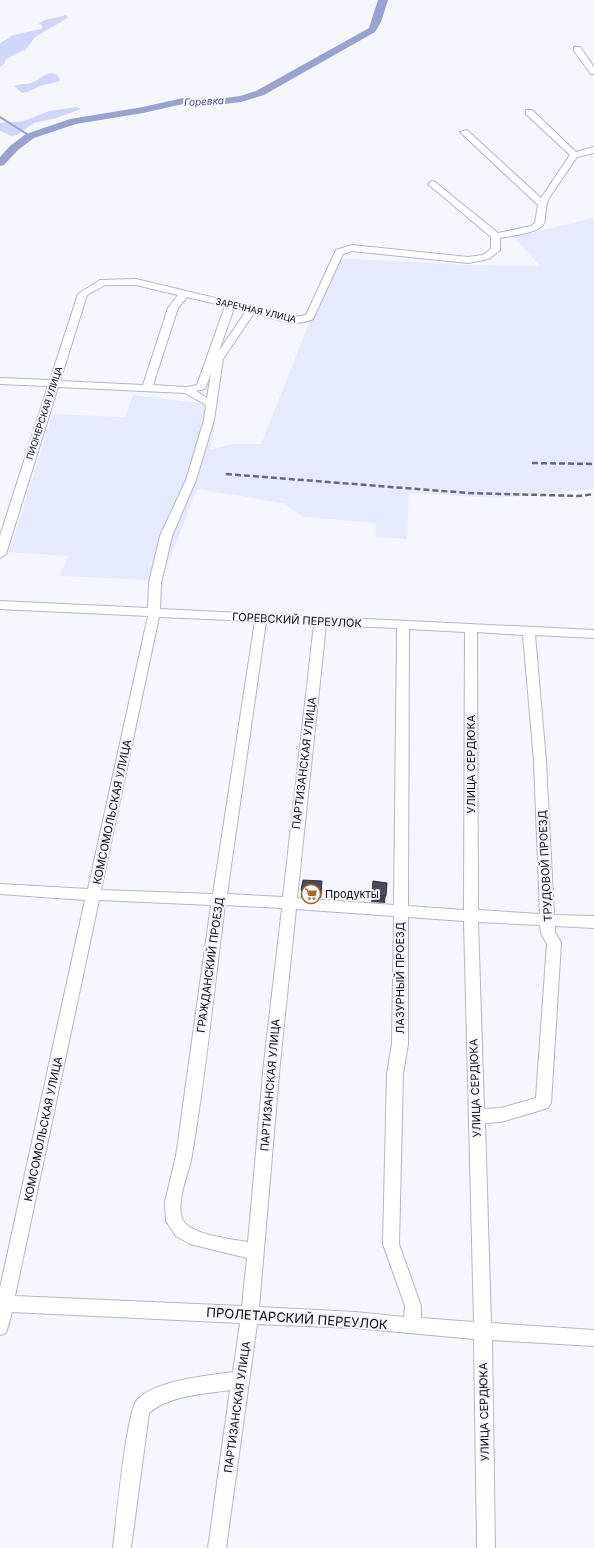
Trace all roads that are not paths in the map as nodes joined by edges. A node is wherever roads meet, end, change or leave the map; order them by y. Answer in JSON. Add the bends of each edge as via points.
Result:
{"nodes":[{"id":1,"x":578,"y":49,"type":"dead end"},
{"id":2,"x":594,"y":72,"type":"edge"},
{"id":3,"x":529,"y":112,"type":"dead end"},
{"id":4,"x":464,"y":132,"type":"dead end"},
{"id":5,"x":594,"y":150,"type":"edge"},
{"id":6,"x":574,"y":155,"type":"junction"},
{"id":7,"x":432,"y":184,"type":"dead end"},
{"id":8,"x":542,"y":204,"type":"junction"},
{"id":9,"x":496,"y":236,"type":"junction"},
{"id":10,"x":102,"y":282,"type":"joint"},
{"id":11,"x":186,"y":293,"type":"junction"},
{"id":12,"x":230,"y":305,"type":"junction"},
{"id":13,"x":252,"y":309,"type":"junction"},
{"id":14,"x":0,"y":381,"type":"edge"},
{"id":15,"x":54,"y":383,"type":"junction"},
{"id":16,"x":147,"y":388,"type":"junction"},
{"id":17,"x":187,"y":390,"type":"junction"},
{"id":18,"x":211,"y":404,"type":"junction"},
{"id":19,"x":0,"y":554,"type":"edge"},
{"id":20,"x":0,"y":605,"type":"edge"},
{"id":21,"x":154,"y":614,"type":"junction"},
{"id":22,"x":261,"y":619,"type":"junction"},
{"id":23,"x":320,"y":621,"type":"junction"},
{"id":24,"x":403,"y":625,"type":"junction"},
{"id":25,"x":471,"y":628,"type":"junction"},
{"id":26,"x":529,"y":631,"type":"junction"},
{"id":27,"x":594,"y":634,"type":"edge"},
{"id":28,"x":0,"y":889,"type":"edge"},
{"id":29,"x":94,"y":895,"type":"junction"},
{"id":30,"x":219,"y":900,"type":"junction"},
{"id":31,"x":288,"y":903,"type":"junction"},
{"id":32,"x":400,"y":910,"type":"junction"},
{"id":33,"x":471,"y":915,"type":"junction"},
{"id":34,"x":547,"y":921,"type":"junction"},
{"id":35,"x":594,"y":922,"type":"edge"},
{"id":36,"x":476,"y":1117,"type":"junction"},
{"id":37,"x":256,"y":1252,"type":"junction"},
{"id":38,"x":2,"y":1304,"type":"edge"},
{"id":39,"x":250,"y":1314,"type":"junction"},
{"id":40,"x":412,"y":1326,"type":"junction"},
{"id":41,"x":0,"y":1327,"type":"edge"},
{"id":42,"x":483,"y":1331,"type":"junction"},
{"id":43,"x":594,"y":1338,"type":"edge"},
{"id":44,"x":241,"y":1380,"type":"junction"},
{"id":45,"x":122,"y":1548,"type":"edge"},
{"id":46,"x":217,"y":1548,"type":"edge"},
{"id":47,"x":486,"y":1548,"type":"edge"}],
"edges":[{"from":1,"to":2,"type":"street"},
{"from":3,"to":6,"type":"street"},
{"from":4,"to":8,"type":"street"},
{"from":5,"to":6,"type":"street"},
{"from":6,"to":8,"type":"street"},
{"from":7,"to":9,"type":"street"},
{"from":8,"to":9,"type":"street","via":[[539,224],[534,228]]},
{"from":9,"to":13,"type":"street","name":"ЗАРЕЧНАЯ УЛИЦА","via":[[495,250],[486,257],[468,260],[352,248],[339,252],[310,317],[294,320]]},
{"from":10,"to":11,"type":"street","name":"ЗАРЕЧНАЯ УЛИЦА","via":[[136,282]]},
{"from":10,"to":15,"type":"street","name":"ПИОНЕРСКАЯ УЛИЦА","via":[[83,294]]},
{"from":11,"to":12,"type":"street","name":"ЗАРЕЧНАЯ УЛИЦА"},
{"from":11,"to":16,"type":"street","via":[[173,308]]},
{"from":12,"to":13,"type":"street","name":"ЗАРЕЧНАЯ УЛИЦА"},
{"from":12,"to":17,"type":"street","via":[[201,387]]},
{"from":13,"to":18,"type":"street","name":"КОМСОМОЛЬСКАЯ УЛИЦА","via":[[218,359]]},
{"from":14,"to":15,"type":"street"},
{"from":15,"to":16,"type":"street"},
{"from":15,"to":19,"type":"street","name":"ПИОНЕРСКАЯ УЛИЦА"},
{"from":16,"to":17,"type":"street"},
{"from":17,"to":18,"type":"street"},
{"from":18,"to":21,"type":"street","name":"КОМСОМОЛЬСКАЯ УЛИЦА","via":[[209,420],[191,480],[166,536],[155,583]]},
{"from":20,"to":21,"type":"street","name":"ГОРЕВСКИЙ ПЕРЕУЛОК","via":[[104,609]]},
{"from":21,"to":22,"type":"street","name":"ГОРЕВСКИЙ ПЕРЕУЛОК"},
{"from":21,"to":29,"type":"street","name":"КОМСОМОЛЬСКАЯ УЛИЦА"},
{"from":22,"to":23,"type":"street","name":"ГОРЕВСКИЙ ПЕРЕУЛОК"},
{"from":22,"to":30,"type":"street","name":"ГРАЖДАНСКИЙ ПРОЕЗД"},
{"from":23,"to":24,"type":"street","name":"ГОРЕВСКИЙ ПЕРЕУЛОК"},
{"from":23,"to":31,"type":"street","name":"ПАРТИЗАНСКАЯ УЛИЦА"},
{"from":24,"to":25,"type":"street","name":"ГОРЕВСКИЙ ПЕРЕУЛОК"},
{"from":24,"to":32,"type":"street","name":"ЛАЗУРНЫЙ ПРОЕЗД"},
{"from":25,"to":26,"type":"street","name":"ГОРЕВСКИЙ ПЕРЕУЛОК"},
{"from":25,"to":33,"type":"street","name":"УЛИЦА СЕРДЮКА"},
{"from":26,"to":27,"type":"street","name":"ГОРЕВСКИЙ ПЕРЕУЛОК"},
{"from":26,"to":34,"type":"street","name":"ТРУДОВОЙ ПРОЕЗД","via":[[540,761]]},
{"from":28,"to":29,"type":"street"},
{"from":29,"to":30,"type":"street"},
{"from":29,"to":38,"type":"street","name":"КОМСОМОЛЬСКАЯ УЛИЦА"},
{"from":30,"to":31,"type":"street"},
{"from":30,"to":37,"type":"street","name":"ГРАЖДАНСКИЙ ПРОЕЗД","via":[[184,1156],[172,1202],[174,1221],[196,1239]]},
{"from":31,"to":32,"type":"street"},
{"from":31,"to":37,"type":"street","name":"ПАРТИЗАНСКАЯ УЛИЦА"},
{"from":32,"to":33,"type":"street"},
{"from":32,"to":40,"type":"street","name":"ЛАЗУРНЫЙ ПРОЕЗД","via":[[400,1044],[395,1074],[391,1244],[413,1306]]},
{"from":33,"to":34,"type":"street"},
{"from":33,"to":36,"type":"street","name":"УЛИЦА СЕРДЮКА"},
{"from":34,"to":35,"type":"street"},
{"from":34,"to":36,"type":"street","name":"ТРУДОВОЙ ПРОЕЗД","via":[[548,933],[554,943],[543,1103],[501,1115]]},
{"from":36,"to":42,"type":"street","name":"УЛИЦА СЕРДЮКА"},
{"from":37,"to":39,"type":"street","name":"ПАРТИЗАНСКАЯ УЛИЦА"},
{"from":38,"to":39,"type":"street","name":"ПРОЛЕТАРСКИЙ ПЕРЕУЛОК"},
{"from":38,"to":41,"type":"street","name":"КОМСОМОЛЬСКАЯ УЛИЦА"},
{"from":39,"to":40,"type":"street","name":"ПРОЛЕТАРСКИЙ ПЕРЕУЛОК"},
{"from":39,"to":44,"type":"street","name":"ПАРТИЗАНСКАЯ УЛИЦА"},
{"from":40,"to":42,"type":"street","name":"ПРОЛЕТАРСКИЙ ПЕРЕУЛОК"},
{"from":42,"to":43,"type":"street","name":"ПРОЛЕТАРСКИЙ ПЕРЕУЛОК"},
{"from":42,"to":47,"type":"street","name":"УЛИЦА СЕРДЮКА"},
{"from":44,"to":45,"type":"street","via":[[182,1390],[152,1400],[142,1408]]},
{"from":44,"to":46,"type":"street","name":"ПАРТИЗАНСКАЯ УЛИЦА"}]}
